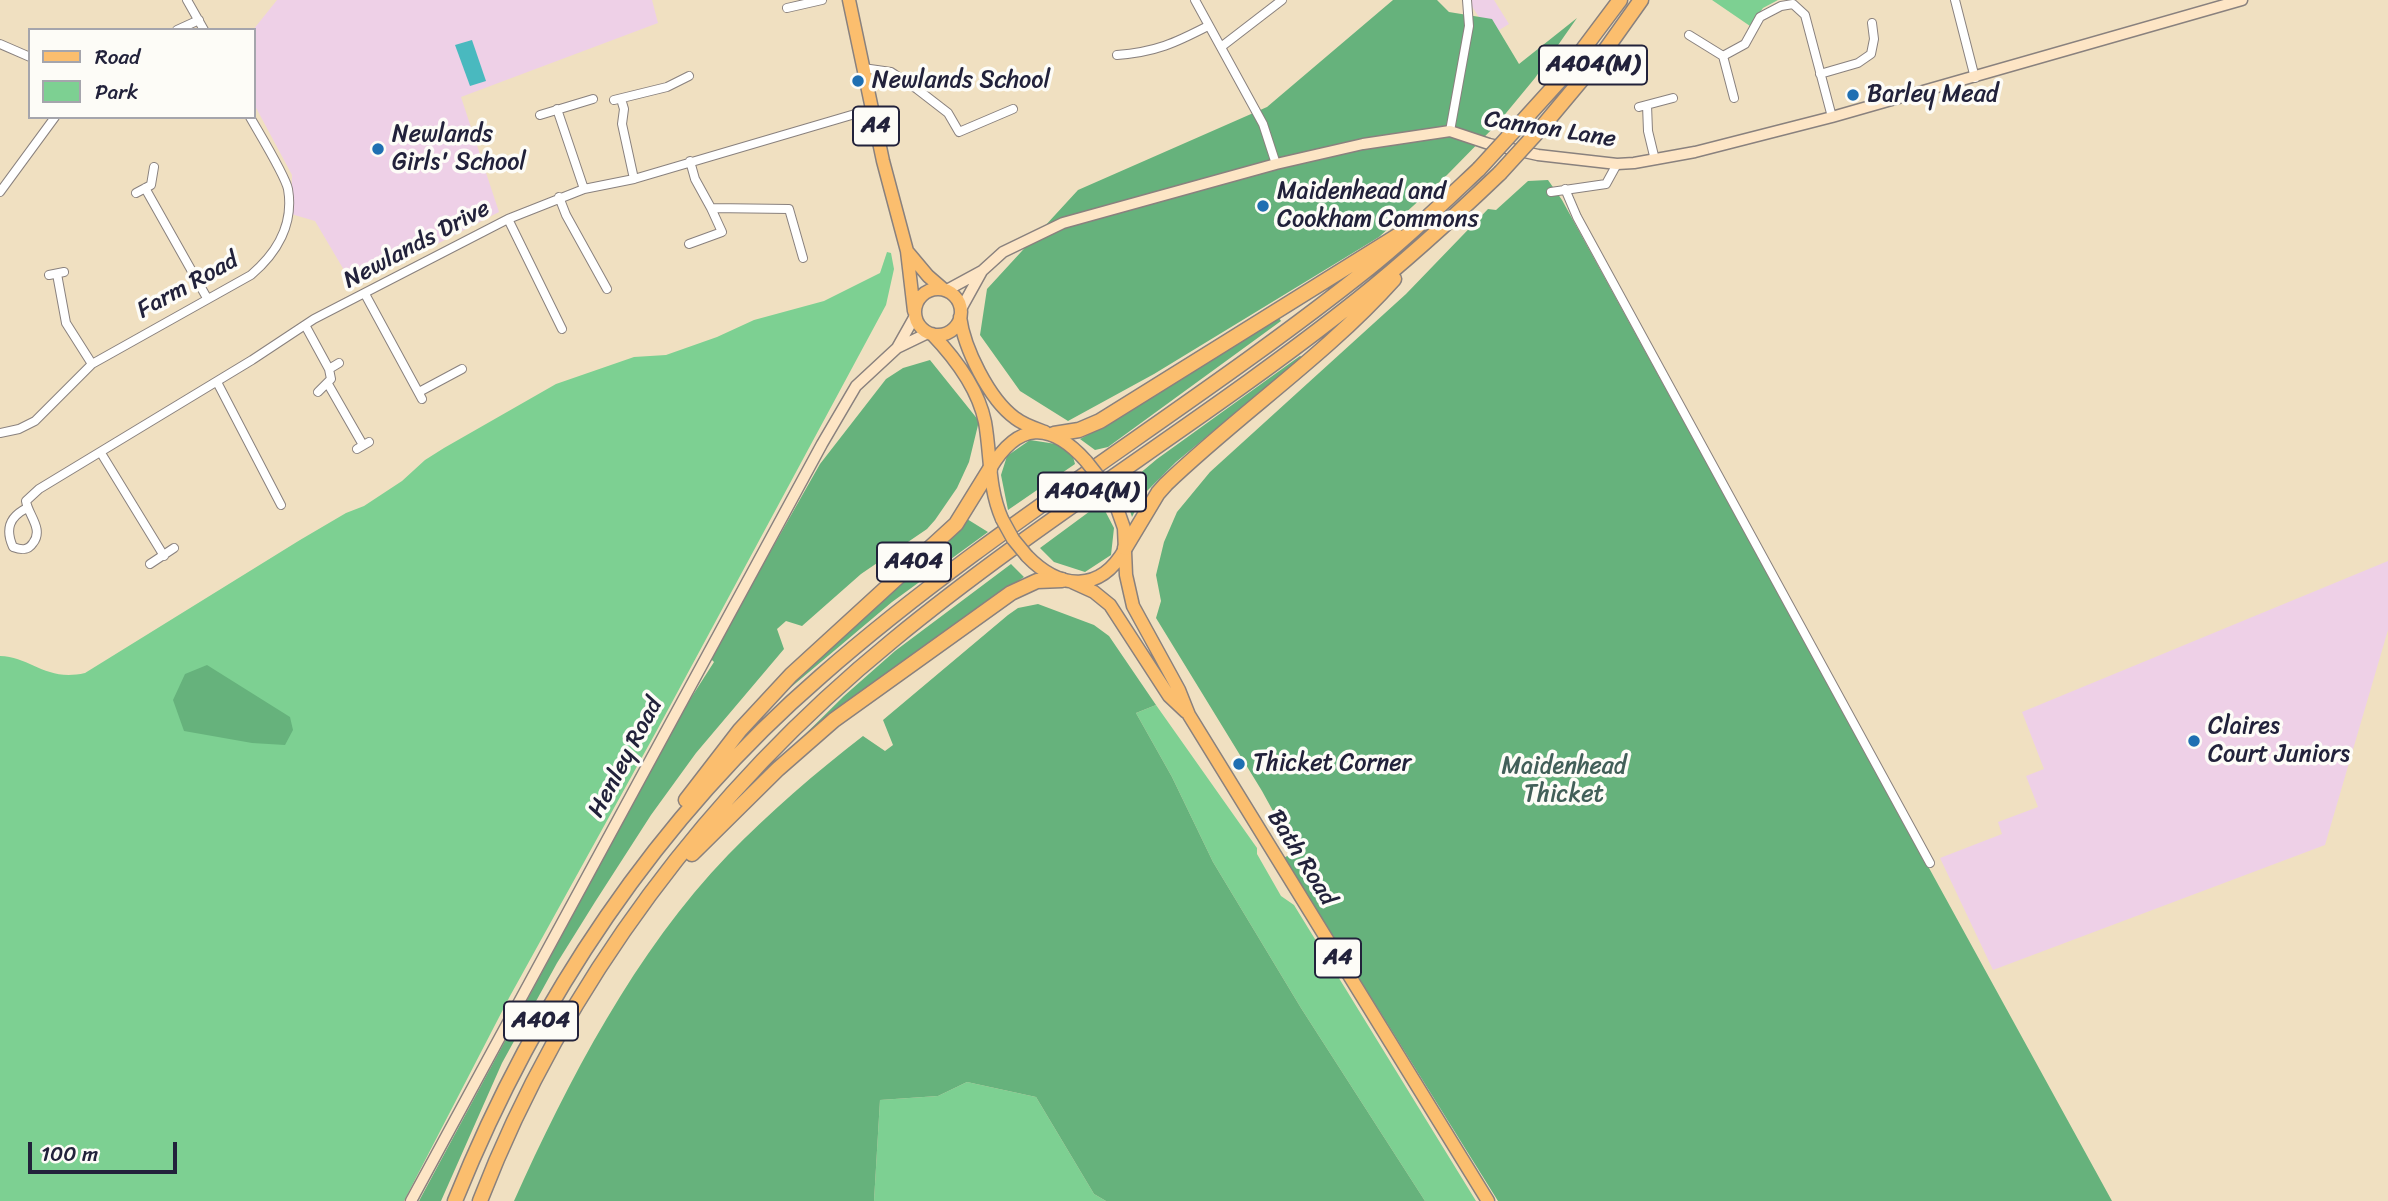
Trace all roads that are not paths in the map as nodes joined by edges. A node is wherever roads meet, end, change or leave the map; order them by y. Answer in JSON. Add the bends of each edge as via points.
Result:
{"nodes":[{"id":1,"x":187,"y":0,"type":"edge"},
{"id":2,"x":822,"y":0,"type":"edge"},
{"id":3,"x":849,"y":0,"type":"edge"},
{"id":4,"x":1195,"y":0,"type":"edge"},
{"id":5,"x":1282,"y":0,"type":"edge"},
{"id":6,"x":1467,"y":0,"type":"edge"},
{"id":7,"x":1620,"y":0,"type":"edge"},
{"id":8,"x":1641,"y":0,"type":"edge"},
{"id":9,"x":1955,"y":0,"type":"edge"},
{"id":10,"x":2242,"y":0,"type":"edge"},
{"id":11,"x":1794,"y":2,"type":"edge"},
{"id":12,"x":2212,"y":4,"type":"edge"},
{"id":13,"x":787,"y":8,"type":"dead end"},
{"id":14,"x":199,"y":20,"type":"junction"},
{"id":15,"x":1872,"y":23,"type":"dead end"},
{"id":16,"x":1208,"y":26,"type":"junction"},
{"id":17,"x":181,"y":28,"type":"edge"},
{"id":18,"x":203,"y":28,"type":"edge"},
{"id":19,"x":1689,"y":35,"type":"dead end"},
{"id":20,"x":0,"y":44,"type":"edge"},
{"id":21,"x":1221,"y":47,"type":"junction"},
{"id":22,"x":1117,"y":55,"type":"dead end"},
{"id":23,"x":28,"y":56,"type":"edge"},
{"id":24,"x":1723,"y":56,"type":"junction"},
{"id":25,"x":863,"y":68,"type":"junction"},
{"id":26,"x":1820,"y":74,"type":"junction"},
{"id":27,"x":689,"y":76,"type":"dead end"},
{"id":28,"x":1975,"y":78,"type":"junction"},
{"id":29,"x":1673,"y":98,"type":"dead end"},
{"id":30,"x":1734,"y":98,"type":"dead end"},
{"id":31,"x":593,"y":99,"type":"dead end"},
{"id":32,"x":557,"y":109,"type":"junction"},
{"id":33,"x":872,"y":109,"type":"junction"},
{"id":34,"x":1013,"y":109,"type":"dead end"},
{"id":35,"x":540,"y":115,"type":"dead end"},
{"id":36,"x":1832,"y":117,"type":"junction"},
{"id":37,"x":54,"y":119,"type":"edge"},
{"id":38,"x":251,"y":119,"type":"edge"},
{"id":39,"x":1450,"y":131,"type":"junction"},
{"id":40,"x":1655,"y":160,"type":"junction"},
{"id":41,"x":690,"y":161,"type":"junction"},
{"id":42,"x":1276,"y":164,"type":"junction"},
{"id":43,"x":1617,"y":164,"type":"junction"},
{"id":44,"x":154,"y":167,"type":"dead end"},
{"id":45,"x":634,"y":179,"type":"junction"},
{"id":46,"x":145,"y":188,"type":"junction"},
{"id":47,"x":584,"y":189,"type":"junction"},
{"id":48,"x":1565,"y":189,"type":"junction"},
{"id":49,"x":0,"y":192,"type":"edge"},
{"id":50,"x":1551,"y":192,"type":"dead end"},
{"id":51,"x":136,"y":193,"type":"dead end"},
{"id":52,"x":559,"y":197,"type":"junction"},
{"id":53,"x":711,"y":208,"type":"junction"},
{"id":54,"x":508,"y":219,"type":"junction"},
{"id":55,"x":1425,"y":219,"type":"junction"},
{"id":56,"x":1433,"y":236,"type":"junction"},
{"id":57,"x":689,"y":244,"type":"dead end"},
{"id":58,"x":907,"y":251,"type":"junction"},
{"id":59,"x":803,"y":258,"type":"dead end"},
{"id":60,"x":982,"y":271,"type":"junction"},
{"id":61,"x":57,"y":274,"type":"dead end"},
{"id":62,"x":607,"y":289,"type":"dead end"},
{"id":63,"x":945,"y":290,"type":"junction"},
{"id":64,"x":365,"y":295,"type":"junction"},
{"id":65,"x":207,"y":298,"type":"junction"},
{"id":66,"x":960,"y":313,"type":"junction"},
{"id":67,"x":915,"y":314,"type":"junction"},
{"id":68,"x":305,"y":325,"type":"junction"},
{"id":69,"x":562,"y":329,"type":"dead end"},
{"id":70,"x":930,"y":334,"type":"junction"},
{"id":71,"x":897,"y":348,"type":"junction"},
{"id":72,"x":340,"y":363,"type":"dead end"},
{"id":73,"x":92,"y":364,"type":"junction"},
{"id":74,"x":329,"y":369,"type":"junction"},
{"id":75,"x":462,"y":369,"type":"dead end"},
{"id":76,"x":217,"y":382,"type":"junction"},
{"id":77,"x":328,"y":384,"type":"junction"},
{"id":78,"x":318,"y":392,"type":"dead end"},
{"id":79,"x":0,"y":433,"type":"edge"},
{"id":80,"x":1049,"y":433,"type":"junction"},
{"id":81,"x":363,"y":445,"type":"dead end"},
{"id":82,"x":101,"y":453,"type":"junction"},
{"id":83,"x":990,"y":469,"type":"junction"},
{"id":84,"x":281,"y":505,"type":"dead end"},
{"id":85,"x":27,"y":508,"type":"junction"},
{"id":86,"x":174,"y":548,"type":"dead end"},
{"id":87,"x":1125,"y":548,"type":"junction"},
{"id":88,"x":164,"y":556,"type":"junction"},
{"id":89,"x":150,"y":564,"type":"dead end"},
{"id":90,"x":1067,"y":581,"type":"junction"},
{"id":91,"x":1189,"y":715,"type":"junction"},
{"id":92,"x":652,"y":855,"type":"junction"},
{"id":93,"x":1930,"y":863,"type":"dead end"},
{"id":94,"x":648,"y":898,"type":"junction"},
{"id":95,"x":411,"y":1201,"type":"edge"},
{"id":96,"x":455,"y":1201,"type":"edge"},
{"id":97,"x":480,"y":1201,"type":"edge"},
{"id":98,"x":1488,"y":1201,"type":"edge"}],
"edges":[{"from":1,"to":14,"type":"street"},
{"from":2,"to":13,"type":"street"},
{"from":3,"to":25,"type":"main road","number":"A4"},
{"from":4,"to":16,"type":"street"},
{"from":5,"to":21,"type":"street"},
{"from":6,"to":39,"type":"street","via":[[1469,26]]},
{"from":7,"to":55,"type":"highway","number":"A404(M)","bridge":true,"via":[[1560,80],[1479,169]]},
{"from":8,"to":56,"type":"highway","number":"A404(M)","bridge":true,"via":[[1542,127]]},
{"from":9,"to":28,"type":"street"},
{"from":10,"to":12,"type":"street","name":"Cannon Lane"},
{"from":11,"to":24,"type":"street","via":[[1760,18],[1745,44]]},
{"from":11,"to":26,"type":"street","via":[[1805,15]]},
{"from":12,"to":28,"type":"street","name":"Cannon Lane"},
{"from":14,"to":17,"type":"street"},
{"from":14,"to":18,"type":"street"},
{"from":15,"to":26,"type":"street","via":[[1871,54],[1858,63]]},
{"from":16,"to":21,"type":"street"},
{"from":16,"to":22,"type":"street","via":[[1146,53]]},
{"from":19,"to":24,"type":"street"},
{"from":20,"to":23,"type":"street"},
{"from":21,"to":42,"type":"street","via":[[1263,124]]},
{"from":24,"to":30,"type":"street"},
{"from":25,"to":33,"type":"main road","number":"A4"},
{"from":25,"to":34,"type":"street","via":[[891,72],[917,89],[948,113],[959,132]]},
{"from":26,"to":36,"type":"street"},
{"from":27,"to":45,"type":"street","via":[[667,87],[618,99],[624,109],[622,124]]},
{"from":28,"to":36,"type":"street","name":"Cannon Lane"},
{"from":29,"to":40,"type":"street","via":[[1643,106]]},
{"from":31,"to":32,"type":"street"},
{"from":32,"to":35,"type":"street"},
{"from":32,"to":47,"type":"street"},
{"from":33,"to":41,"type":"street","name":"Newlands Drive"},
{"from":33,"to":58,"type":"main road","number":"A4"},
{"from":36,"to":40,"type":"street","name":"Cannon Lane"},
{"from":37,"to":49,"type":"street"},
{"from":38,"to":65,"type":"street","name":"Farm Road","via":[[288,188],[288,219],[267,261],[251,275]]},
{"from":39,"to":42,"type":"street","name":"Cannon Lane"},
{"from":39,"to":43,"type":"street","name":"Cannon Lane","via":[[1538,155]]},
{"from":40,"to":43,"type":"street","name":"Cannon Lane"},
{"from":41,"to":45,"type":"street","name":"Newlands Drive"},
{"from":41,"to":53,"type":"street"},
{"from":42,"to":60,"type":"street","name":"Cannon Lane","via":[[1063,223],[1003,252]]},
{"from":43,"to":48,"type":"street","via":[[1606,184]]},
{"from":44,"to":46,"type":"street"},
{"from":45,"to":47,"type":"street","name":"Newlands Drive"},
{"from":46,"to":51,"type":"street"},
{"from":46,"to":65,"type":"street"},
{"from":47,"to":52,"type":"street","name":"Newlands Drive"},
{"from":48,"to":50,"type":"street"},
{"from":48,"to":93,"type":"street"},
{"from":52,"to":54,"type":"street","name":"Newlands Drive"},
{"from":52,"to":62,"type":"street"},
{"from":53,"to":57,"type":"street","via":[[722,232]]},
{"from":53,"to":59,"type":"street","via":[[789,209]]},
{"from":54,"to":64,"type":"street","name":"Newlands Drive"},
{"from":54,"to":69,"type":"street"},
{"from":55,"to":80,"type":"highway","number":"A404(M)","via":[[1092,426]]},
{"from":55,"to":92,"type":"highway","number":"A404(M)","via":[[1326,301],[865,638],[755,738]]},
{"from":56,"to":87,"type":"highway","number":"A404(M)","via":[[1354,320],[1157,493]]},
{"from":56,"to":94,"type":"highway","number":"A404(M)","via":[[1316,331],[890,643],[819,704],[763,761]]},
{"from":58,"to":63,"type":"main road","number":"A4"},
{"from":58,"to":67,"type":"main road","number":"A4"},
{"from":60,"to":63,"type":"street","name":"Cannon Lane"},
{"from":60,"to":66,"type":"street","name":"Cannon Lane"},
{"from":61,"to":73,"type":"street","via":[[66,323]]},
{"from":63,"to":66,"type":"main road","via":[[956,298]]},
{"from":63,"to":67,"type":"main road","via":[[925,292],[916,302]]},
{"from":64,"to":68,"type":"street","name":"Newlands Drive"},
{"from":64,"to":75,"type":"street","via":[[421,395]]},
{"from":65,"to":73,"type":"street","name":"Farm Road"},
{"from":66,"to":70,"type":"main road","via":[[956,326],[947,333]]},
{"from":66,"to":80,"type":"main road","via":[[966,345],[1001,404],[1017,419]]},
{"from":67,"to":70,"type":"main road","via":[[918,324]]},
{"from":67,"to":71,"type":"street","name":"Henley Road"},
{"from":68,"to":74,"type":"street"},
{"from":68,"to":76,"type":"street","name":"Newlands Drive"},
{"from":70,"to":71,"type":"street","name":"Henley Road"},
{"from":70,"to":83,"type":"main road","via":[[956,359],[978,401]]},
{"from":71,"to":95,"type":"street","name":"Henley Road","via":[[856,386],[822,444]]},
{"from":72,"to":74,"type":"street"},
{"from":73,"to":79,"type":"street","name":"Farm Road","via":[[35,421]]},
{"from":74,"to":77,"type":"street"},
{"from":76,"to":82,"type":"street","name":"Newlands Drive"},
{"from":76,"to":84,"type":"street"},
{"from":77,"to":78,"type":"street"},
{"from":77,"to":81,"type":"street"},
{"from":80,"to":83,"type":"main road","via":[[1014,440]]},
{"from":80,"to":87,"type":"main road","bridge":true,"via":[[1086,461],[1112,495],[1122,520]]},
{"from":82,"to":85,"type":"street","name":"Newlands Drive","via":[[39,489],[26,500]]},
{"from":82,"to":88,"type":"street"},
{"from":83,"to":90,"type":"main road","bridge":true,"via":[[992,493],[1013,539],[1041,569]]},
{"from":83,"to":92,"type":"highway","number":"A404","via":[[956,524],[840,628],[740,730],[688,796]]},
{"from":85,"to":85,"type":"street","name":"Newlands Drive","via":[[37,534],[34,543],[22,550],[13,547],[8,524]]},
{"from":86,"to":88,"type":"street"},
{"from":87,"to":90,"type":"main road","via":[[1105,574],[1089,581]]},
{"from":87,"to":91,"type":"main road","name":"Bath Road","number":"A4","via":[[1133,606]]},
{"from":88,"to":89,"type":"street"},
{"from":90,"to":91,"type":"main road","name":"Bath Road","number":"A4","via":[[1094,592],[1110,606],[1170,696]]},
{"from":90,"to":94,"type":"highway","number":"A404","via":[[1037,581],[1011,593],[863,698],[778,769]]},
{"from":91,"to":98,"type":"main road","name":"Bath Road","number":"A4"},
{"from":92,"to":96,"type":"highway","number":"A404","via":[[583,950],[546,1012]]},
{"from":94,"to":97,"type":"highway","number":"A404","via":[[572,1012]]}]}
